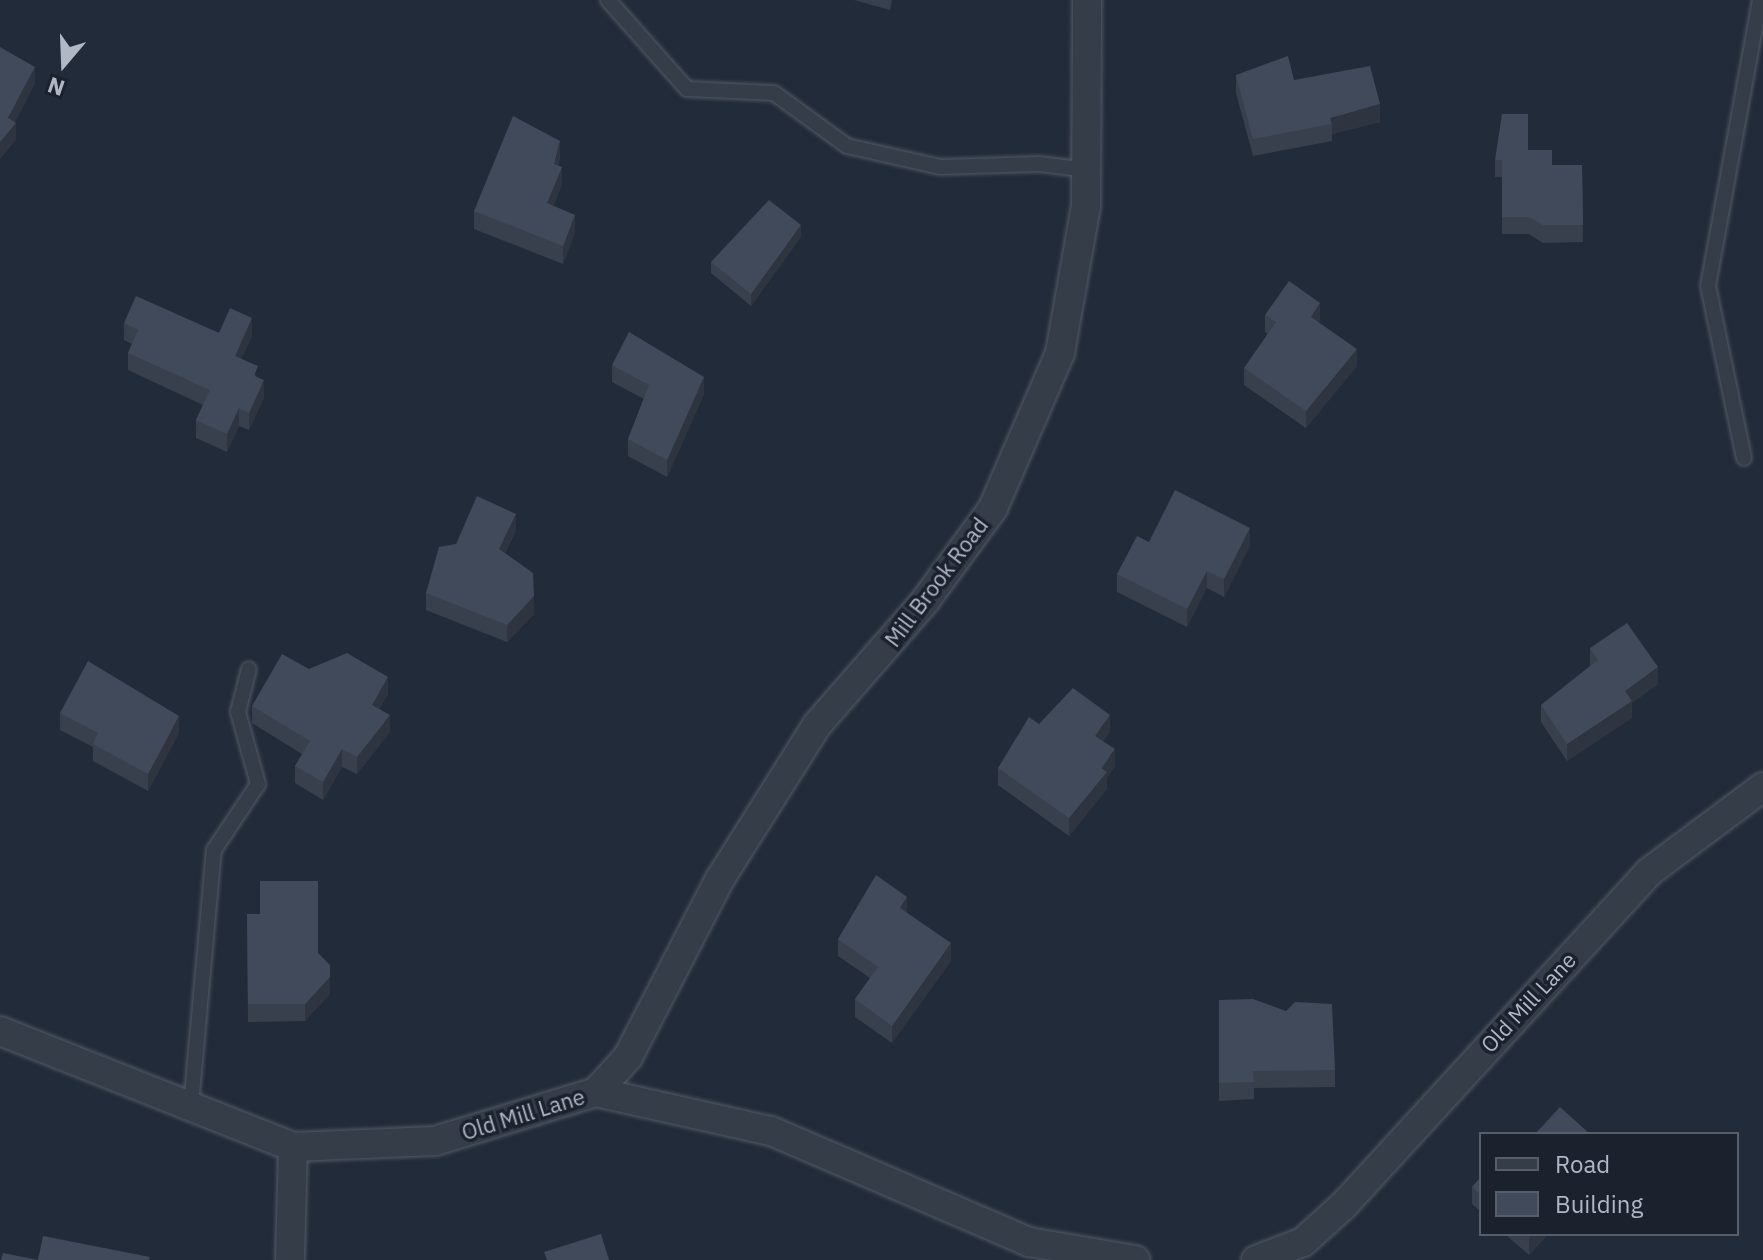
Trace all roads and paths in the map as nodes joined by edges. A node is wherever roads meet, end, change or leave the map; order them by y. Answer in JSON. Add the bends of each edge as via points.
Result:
{"nodes":[{"id":1,"x":608,"y":0,"type":"edge"},
{"id":2,"x":1087,"y":0,"type":"edge"},
{"id":3,"x":1760,"y":0,"type":"edge"},
{"id":4,"x":1088,"y":170,"type":"junction"},
{"id":5,"x":1744,"y":458,"type":"dead end"},
{"id":6,"x":249,"y":669,"type":"dead end"},
{"id":7,"x":1763,"y":787,"type":"edge"},
{"id":8,"x":0,"y":1031,"type":"edge"},
{"id":9,"x":596,"y":1092,"type":"junction"},
{"id":10,"x":191,"y":1106,"type":"junction"},
{"id":11,"x":293,"y":1147,"type":"junction"},
{"id":12,"x":1312,"y":1248,"type":"edge"},
{"id":13,"x":290,"y":1260,"type":"edge"},
{"id":14,"x":1135,"y":1260,"type":"edge"},
{"id":15,"x":1256,"y":1260,"type":"edge"}],
"edges":[{"from":1,"to":4,"type":"lane","via":[[687,89],[774,93],[847,146],[940,167],[1040,164]]},
{"from":2,"to":4,"type":"street","name":"Mill Brook Road"},
{"from":3,"to":5,"type":"lane","via":[[1708,286]]},
{"from":4,"to":9,"type":"street","name":"Mill Brook Road","via":[[1060,353],[993,508],[925,601],[817,725],[720,879],[628,1057]]},
{"from":6,"to":10,"type":"lane","via":[[238,695],[240,739],[258,784],[214,850]]},
{"from":7,"to":12,"type":"street","name":"Old Mill Lane","via":[[1649,872]]},
{"from":8,"to":10,"type":"street","name":"Old Mill Lane"},
{"from":9,"to":11,"type":"street","name":"Old Mill Lane","via":[[435,1141]]},
{"from":9,"to":14,"type":"street","name":"Old Mill Lane","via":[[771,1131],[1029,1242]]},
{"from":10,"to":11,"type":"street","name":"Old Mill Lane"},
{"from":11,"to":13,"type":"street"},
{"from":12,"to":15,"type":"street","name":"Old Mill Lane"}]}
